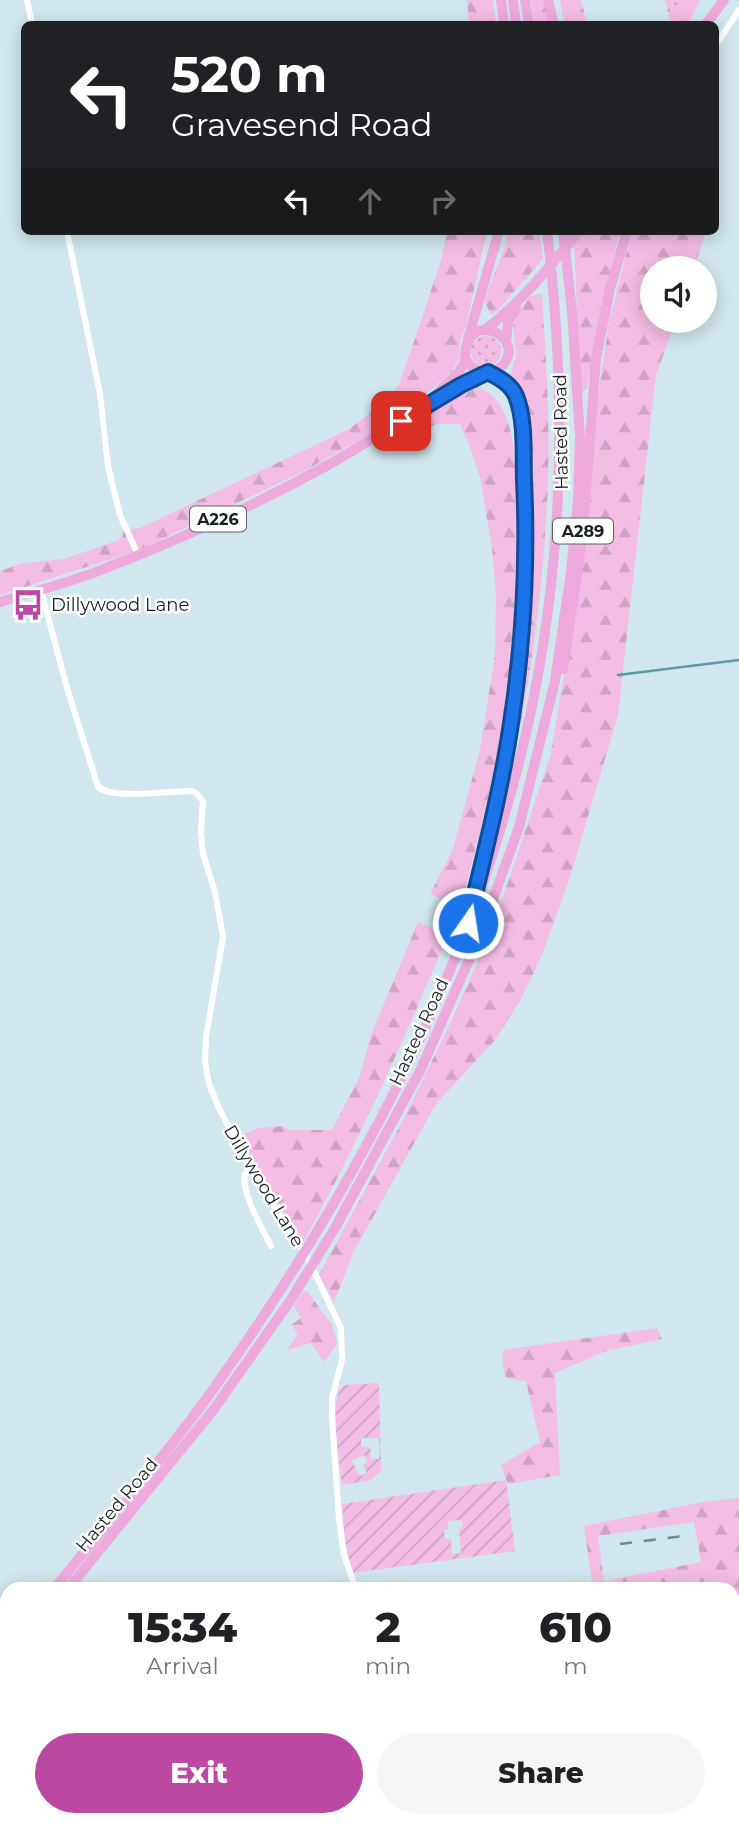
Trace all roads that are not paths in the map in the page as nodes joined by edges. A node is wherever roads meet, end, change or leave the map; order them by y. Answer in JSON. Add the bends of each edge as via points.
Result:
{"nodes":[{"id":1,"x":27,"y":0,"type":"edge"},
{"id":2,"x":501,"y":0,"type":"edge"},
{"id":3,"x":513,"y":0,"type":"edge"},
{"id":4,"x":525,"y":0,"type":"edge"},
{"id":5,"x":548,"y":0,"type":"edge"},
{"id":6,"x":724,"y":0,"type":"edge"},
{"id":7,"x":739,"y":10,"type":"edge"},
{"id":8,"x":31,"y":21,"type":"edge"},
{"id":9,"x":504,"y":21,"type":"edge"},
{"id":10,"x":516,"y":21,"type":"edge"},
{"id":11,"x":528,"y":21,"type":"edge"},
{"id":12,"x":553,"y":21,"type":"edge"},
{"id":13,"x":708,"y":21,"type":"edge"},
{"id":14,"x":719,"y":40,"type":"edge"},
{"id":15,"x":68,"y":235,"type":"edge"},
{"id":16,"x":498,"y":235,"type":"edge"},
{"id":17,"x":547,"y":235,"type":"edge"},
{"id":18,"x":563,"y":235,"type":"edge"},
{"id":19,"x":576,"y":235,"type":"edge"},
{"id":20,"x":626,"y":235,"type":"edge"},
{"id":21,"x":528,"y":291,"type":"junction"},
{"id":22,"x":485,"y":330,"type":"junction"},
{"id":23,"x":506,"y":341,"type":"junction"},
{"id":24,"x":466,"y":347,"type":"junction"},
{"id":25,"x":466,"y":360,"type":"junction"},
{"id":26,"x":488,"y":372,"type":"junction"},
{"id":27,"x":422,"y":406,"type":"junction"},
{"id":28,"x":138,"y":555,"type":"junction"},
{"id":29,"x":41,"y":590,"type":"junction"},
{"id":30,"x":0,"y":602,"type":"edge"},
{"id":31,"x":519,"y":827,"type":"junction"},
{"id":32,"x":468,"y":923,"type":"junction"},
{"id":33,"x":251,"y":1170,"type":"junction"},
{"id":34,"x":271,"y":1246,"type":"dead end"},
{"id":35,"x":60,"y":1582,"type":"edge"},
{"id":36,"x":74,"y":1582,"type":"edge"},
{"id":37,"x":354,"y":1582,"type":"edge"}],
"edges":[{"from":1,"to":8,"type":"street"},
{"from":2,"to":9,"type":"main road"},
{"from":3,"to":10,"type":"main road"},
{"from":4,"to":11,"type":"main road"},
{"from":5,"to":12,"type":"main road"},
{"from":6,"to":13,"type":"main road"},
{"from":7,"to":14,"type":"street"},
{"from":15,"to":28,"type":"street","via":[[100,394],[111,479],[120,515]]},
{"from":16,"to":24,"type":"main road"},
{"from":17,"to":32,"type":"main road","name":"Hasted Road","number":"A289","via":[[560,391],[552,576],[518,770]]},
{"from":18,"to":31,"type":"main road","name":"Hasted Road","number":"A289","via":[[580,437],[578,501],[555,681]]},
{"from":19,"to":21,"type":"main road"},
{"from":20,"to":31,"type":"main road","number":"A289","via":[[596,358],[583,533],[566,653],[544,761]]},
{"from":21,"to":22,"type":"main road"},
{"from":21,"to":23,"type":"main road","via":[[509,318]]},
{"from":22,"to":23,"type":"main road","via":[[496,331]]},
{"from":22,"to":24,"type":"main road","via":[[474,334]]},
{"from":23,"to":26,"type":"main road","via":[[503,365]]},
{"from":24,"to":25,"type":"main road"},
{"from":25,"to":26,"type":"main road"},
{"from":25,"to":27,"type":"main road","number":"A226"},
{"from":26,"to":27,"type":"main road","number":"A226"},
{"from":26,"to":32,"type":"main road","number":"A289","via":[[505,382],[517,402],[526,567],[510,731]]},
{"from":27,"to":28,"type":"main road","number":"A226","via":[[326,466]]},
{"from":28,"to":29,"type":"main road","number":"A226"},
{"from":29,"to":30,"type":"main road","number":"A226"},
{"from":29,"to":33,"type":"street","name":"Dillywood Lane","via":[[97,787],[124,793],[191,791],[203,801],[203,853],[223,937],[205,1061],[219,1108]]},
{"from":31,"to":36,"type":"main road","name":"Hasted Road","number":"A289","via":[[480,935],[421,1069],[335,1228],[214,1409]]},
{"from":32,"to":35,"type":"main road","name":"Hasted Road","number":"A289","via":[[380,1121],[279,1294],[204,1402]]},
{"from":33,"to":34,"type":"street","via":[[244,1180]]},
{"from":33,"to":37,"type":"street","name":"Dillywood Lane","via":[[341,1328],[342,1360],[332,1417],[342,1543]]}]}
